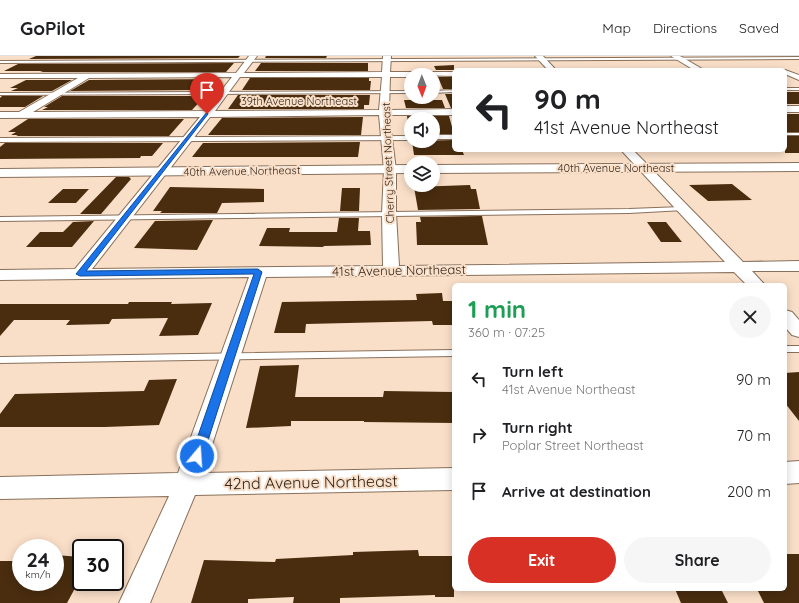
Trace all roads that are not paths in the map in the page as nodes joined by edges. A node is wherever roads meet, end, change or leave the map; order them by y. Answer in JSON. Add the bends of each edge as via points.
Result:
{"nodes":[{"id":1,"x":677,"y":57,"type":"edge"},
{"id":2,"x":251,"y":58,"type":"edge"},
{"id":3,"x":387,"y":58,"type":"edge"},
{"id":4,"x":541,"y":58,"type":"edge"},
{"id":5,"x":799,"y":58,"type":"edge"},
{"id":6,"x":0,"y":62,"type":"edge"},
{"id":7,"x":550,"y":68,"type":"edge"},
{"id":8,"x":696,"y":68,"type":"edge"},
{"id":9,"x":787,"y":72,"type":"edge"},
{"id":10,"x":787,"y":72,"type":"edge"},
{"id":11,"x":799,"y":72,"type":"edge"},
{"id":12,"x":452,"y":74,"type":"edge"},
{"id":13,"x":238,"y":75,"type":"junction"},
{"id":14,"x":387,"y":75,"type":"junction"},
{"id":15,"x":0,"y":76,"type":"edge"},
{"id":16,"x":87,"y":76,"type":"junction"},
{"id":17,"x":799,"y":78,"type":"edge"},
{"id":18,"x":787,"y":89,"type":"edge"},
{"id":19,"x":799,"y":89,"type":"edge"},
{"id":20,"x":452,"y":91,"type":"edge"},
{"id":21,"x":224,"y":92,"type":"junction"},
{"id":22,"x":386,"y":92,"type":"junction"},
{"id":23,"x":404,"y":92,"type":"edge"},
{"id":24,"x":440,"y":92,"type":"edge"},
{"id":25,"x":0,"y":94,"type":"edge"},
{"id":26,"x":57,"y":94,"type":"junction"},
{"id":27,"x":787,"y":109,"type":"edge"},
{"id":28,"x":799,"y":109,"type":"edge"},
{"id":29,"x":384,"y":112,"type":"junction"},
{"id":30,"x":452,"y":112,"type":"edge"},
{"id":31,"x":207,"y":114,"type":"junction"},
{"id":32,"x":0,"y":115,"type":"edge"},
{"id":33,"x":21,"y":115,"type":"junction"},
{"id":34,"x":5,"y":125,"type":"dead end"},
{"id":35,"x":787,"y":134,"type":"edge"},
{"id":36,"x":799,"y":134,"type":"edge"},
{"id":37,"x":440,"y":137,"type":"edge"},
{"id":38,"x":452,"y":137,"type":"edge"},
{"id":39,"x":387,"y":138,"type":"junction"},
{"id":40,"x":404,"y":138,"type":"edge"},
{"id":41,"x":187,"y":139,"type":"junction"},
{"id":42,"x":0,"y":140,"type":"edge"},
{"id":43,"x":629,"y":152,"type":"edge"},
{"id":44,"x":799,"y":167,"type":"edge"},
{"id":45,"x":644,"y":168,"type":"junction"},
{"id":46,"x":404,"y":169,"type":"edge"},
{"id":47,"x":440,"y":169,"type":"edge"},
{"id":48,"x":390,"y":170,"type":"junction"},
{"id":49,"x":162,"y":172,"type":"junction"},
{"id":50,"x":0,"y":173,"type":"edge"},
{"id":51,"x":682,"y":209,"type":"junction"},
{"id":52,"x":389,"y":213,"type":"junction"},
{"id":53,"x":127,"y":216,"type":"junction"},
{"id":54,"x":0,"y":219,"type":"edge"},
{"id":55,"x":799,"y":266,"type":"edge"},
{"id":56,"x":739,"y":267,"type":"junction"},
{"id":57,"x":391,"y":270,"type":"junction"},
{"id":58,"x":258,"y":272,"type":"junction"},
{"id":59,"x":80,"y":274,"type":"junction"},
{"id":60,"x":0,"y":275,"type":"edge"},
{"id":61,"x":754,"y":283,"type":"edge"},
{"id":62,"x":787,"y":318,"type":"edge"},
{"id":63,"x":799,"y":331,"type":"edge"},
{"id":64,"x":787,"y":349,"type":"edge"},
{"id":65,"x":799,"y":349,"type":"edge"},
{"id":66,"x":452,"y":353,"type":"edge"},
{"id":67,"x":230,"y":357,"type":"junction"},
{"id":68,"x":0,"y":360,"type":"edge"},
{"id":69,"x":799,"y":472,"type":"edge"},
{"id":70,"x":787,"y":473,"type":"edge"},
{"id":71,"x":452,"y":479,"type":"edge"},
{"id":72,"x":187,"y":484,"type":"junction"},
{"id":73,"x":0,"y":488,"type":"edge"},
{"id":74,"x":134,"y":603,"type":"edge"}],
"edges":[{"from":1,"to":4,"type":"lane"},
{"from":1,"to":5,"type":"lane"},
{"from":1,"to":8,"type":"street"},
{"from":2,"to":3,"type":"lane"},
{"from":2,"to":6,"type":"lane"},
{"from":2,"to":13,"type":"street"},
{"from":3,"to":4,"type":"lane"},
{"from":3,"to":14,"type":"street","name":"Cherry Street Northeast"},
{"from":4,"to":7,"type":"street"},
{"from":9,"to":11,"type":"street"},
{"from":10,"to":17,"type":"street"},
{"from":12,"to":14,"type":"street"},
{"from":13,"to":14,"type":"street"},
{"from":13,"to":16,"type":"street"},
{"from":13,"to":21,"type":"street"},
{"from":14,"to":22,"type":"street","name":"Cherry Street Northeast"},
{"from":15,"to":16,"type":"street"},
{"from":16,"to":26,"type":"street"},
{"from":18,"to":19,"type":"lane"},
{"from":20,"to":24,"type":"lane"},
{"from":21,"to":22,"type":"lane"},
{"from":21,"to":26,"type":"lane"},
{"from":21,"to":31,"type":"street"},
{"from":22,"to":23,"type":"lane"},
{"from":22,"to":29,"type":"street","name":"Cherry Street Northeast"},
{"from":25,"to":26,"type":"lane"},
{"from":26,"to":33,"type":"street"},
{"from":27,"to":28,"type":"street"},
{"from":29,"to":30,"type":"street","name":"39th Avenue Northeast"},
{"from":29,"to":31,"type":"street","name":"39th Avenue Northeast"},
{"from":29,"to":39,"type":"street","name":"Cherry Street Northeast"},
{"from":31,"to":33,"type":"street","name":"39th Avenue Northeast"},
{"from":31,"to":41,"type":"street"},
{"from":32,"to":33,"type":"street","name":"39th Avenue Northeast"},
{"from":33,"to":34,"type":"street"},
{"from":35,"to":36,"type":"lane"},
{"from":37,"to":38,"type":"lane"},
{"from":39,"to":40,"type":"lane"},
{"from":39,"to":41,"type":"lane"},
{"from":39,"to":48,"type":"street","name":"Cherry Street Northeast"},
{"from":41,"to":42,"type":"lane"},
{"from":41,"to":49,"type":"street"},
{"from":43,"to":45,"type":"street"},
{"from":44,"to":45,"type":"street","name":"40th Avenue Northeast"},
{"from":45,"to":47,"type":"street","name":"40th Avenue Northeast"},
{"from":45,"to":51,"type":"street"},
{"from":46,"to":48,"type":"street","name":"40th Avenue Northeast"},
{"from":48,"to":49,"type":"street","name":"40th Avenue Northeast"},
{"from":48,"to":52,"type":"street","name":"Cherry Street Northeast"},
{"from":49,"to":50,"type":"street","name":"40th Avenue Northeast"},
{"from":49,"to":53,"type":"street"},
{"from":51,"to":52,"type":"lane"},
{"from":51,"to":56,"type":"street"},
{"from":52,"to":53,"type":"lane"},
{"from":52,"to":57,"type":"street","name":"Cherry Street Northeast"},
{"from":53,"to":54,"type":"lane"},
{"from":53,"to":59,"type":"street"},
{"from":55,"to":56,"type":"street","name":"41st Avenue Northeast"},
{"from":56,"to":57,"type":"street","name":"41st Avenue Northeast"},
{"from":56,"to":61,"type":"street"},
{"from":57,"to":58,"type":"street","name":"41st Avenue Northeast"},
{"from":58,"to":59,"type":"street","name":"41st Avenue Northeast"},
{"from":58,"to":67,"type":"street"},
{"from":59,"to":60,"type":"street","name":"41st Avenue Northeast"},
{"from":62,"to":63,"type":"street"},
{"from":64,"to":65,"type":"lane"},
{"from":66,"to":67,"type":"lane"},
{"from":67,"to":68,"type":"lane"},
{"from":67,"to":72,"type":"street"},
{"from":69,"to":70,"type":"street"},
{"from":71,"to":72,"type":"street","name":"42nd Avenue Northeast"},
{"from":72,"to":73,"type":"street","name":"42nd Avenue Northeast"},
{"from":72,"to":74,"type":"street"}]}
